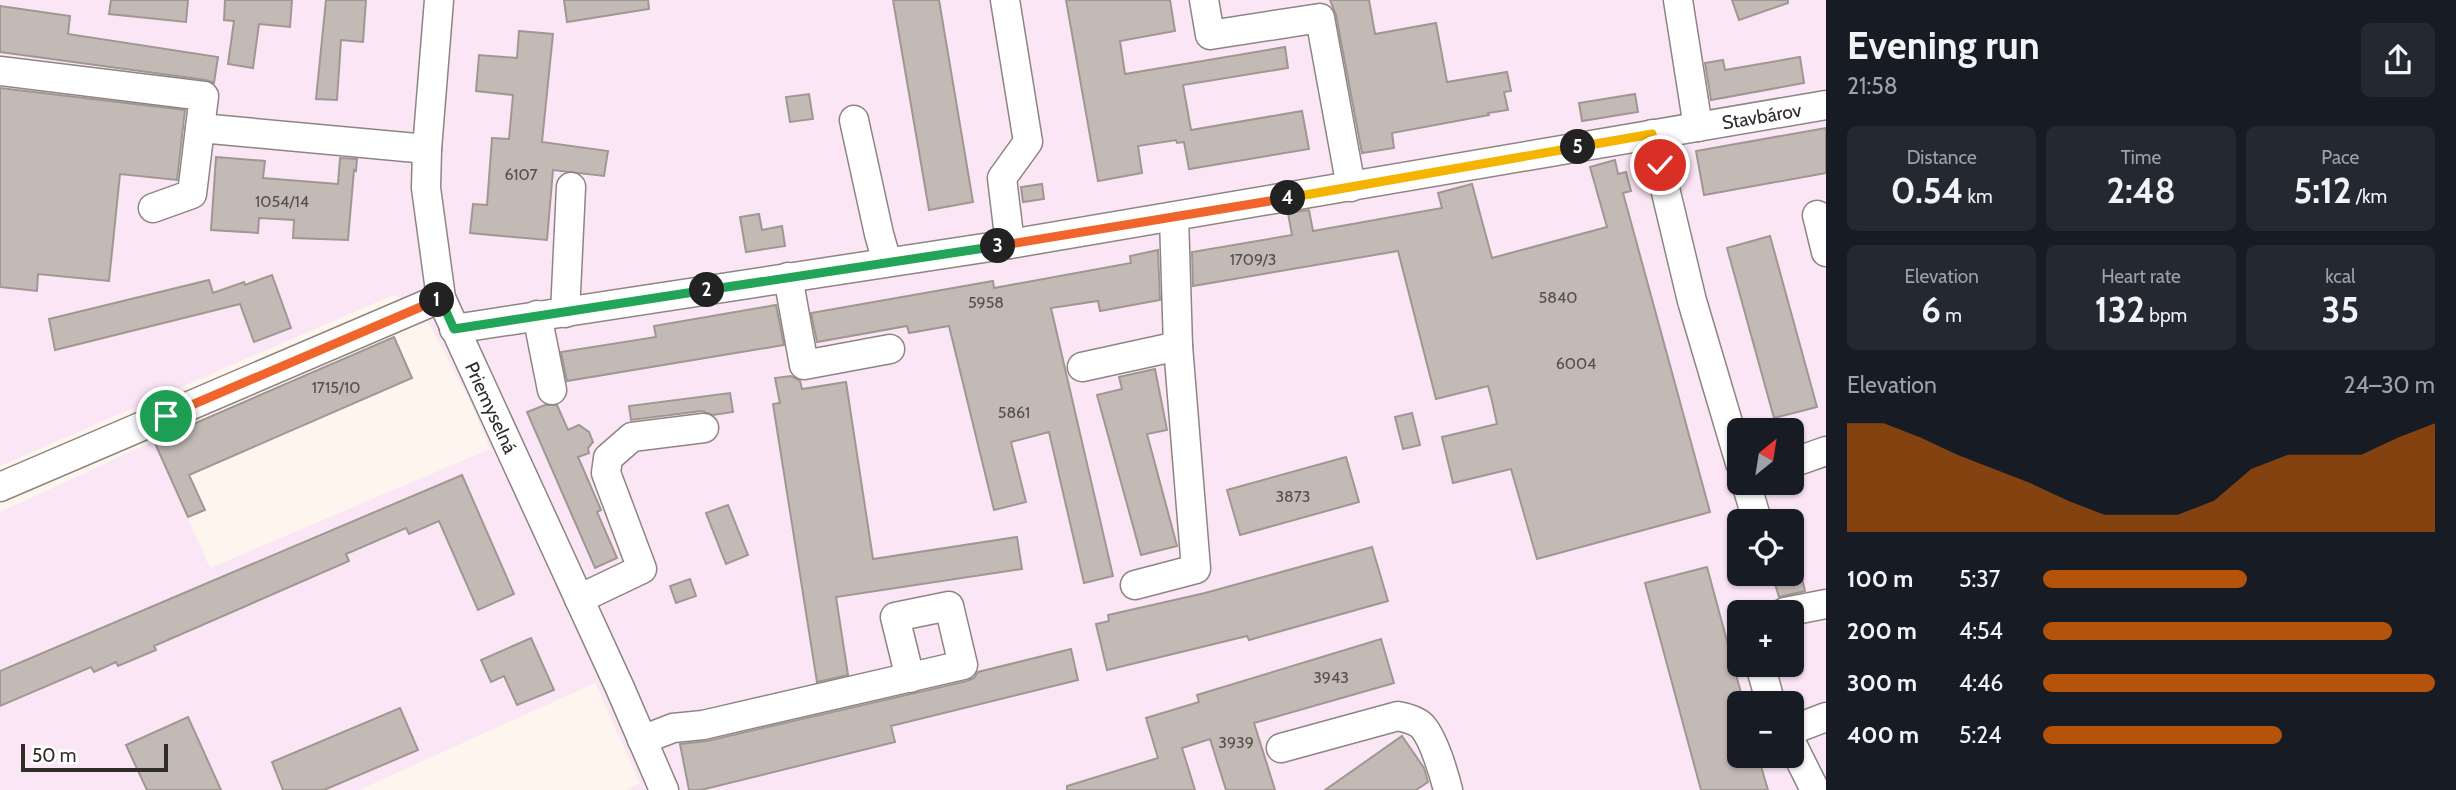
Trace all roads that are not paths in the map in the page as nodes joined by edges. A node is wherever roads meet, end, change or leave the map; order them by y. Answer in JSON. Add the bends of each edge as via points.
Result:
{"nodes":[{"id":1,"x":439,"y":0,"type":"edge"},
{"id":2,"x":1005,"y":0,"type":"edge"},
{"id":3,"x":1204,"y":0,"type":"edge"},
{"id":4,"x":1678,"y":0,"type":"edge"},
{"id":5,"x":0,"y":71,"type":"edge"},
{"id":6,"x":1826,"y":105,"type":"edge"},
{"id":7,"x":854,"y":120,"type":"dead end"},
{"id":8,"x":1699,"y":127,"type":"junction"},
{"id":9,"x":200,"y":128,"type":"junction"},
{"id":10,"x":1652,"y":134,"type":"junction"},
{"id":11,"x":427,"y":149,"type":"junction"},
{"id":12,"x":571,"y":187,"type":"dead end"},
{"id":13,"x":1351,"y":187,"type":"junction"},
{"id":14,"x":153,"y":208,"type":"dead end"},
{"id":15,"x":1817,"y":215,"type":"dead end"},
{"id":16,"x":1174,"y":217,"type":"junction"},
{"id":17,"x":1010,"y":244,"type":"junction"},
{"id":18,"x":1826,"y":252,"type":"edge"},
{"id":19,"x":887,"y":262,"type":"junction"},
{"id":20,"x":788,"y":277,"type":"junction"},
{"id":21,"x":440,"y":298,"type":"junction"},
{"id":22,"x":565,"y":313,"type":"junction"},
{"id":23,"x":537,"y":315,"type":"junction"},
{"id":24,"x":454,"y":329,"type":"junction"},
{"id":25,"x":1178,"y":346,"type":"junction"},
{"id":26,"x":890,"y":349,"type":"dead end"},
{"id":27,"x":1082,"y":367,"type":"dead end"},
{"id":28,"x":552,"y":390,"type":"dead end"},
{"id":29,"x":1727,"y":419,"type":"edge"},
{"id":30,"x":704,"y":428,"type":"dead end"},
{"id":31,"x":1826,"y":451,"type":"edge"},
{"id":32,"x":1804,"y":459,"type":"edge"},
{"id":33,"x":0,"y":487,"type":"edge"},
{"id":34,"x":1135,"y":585,"type":"dead end"},
{"id":35,"x":579,"y":599,"type":"junction"},
{"id":36,"x":1826,"y":604,"type":"edge"},
{"id":37,"x":1804,"y":608,"type":"edge"},
{"id":38,"x":910,"y":678,"type":"dead end"},
{"id":39,"x":1826,"y":717,"type":"edge"},
{"id":40,"x":1804,"y":725,"type":"edge"},
{"id":41,"x":642,"y":740,"type":"junction"},
{"id":42,"x":1281,"y":748,"type":"dead end"},
{"id":43,"x":1804,"y":768,"type":"edge"},
{"id":44,"x":664,"y":790,"type":"edge"},
{"id":45,"x":1448,"y":790,"type":"edge"},
{"id":46,"x":1815,"y":790,"type":"edge"}],
"edges":[{"from":1,"to":11,"type":"lane","name":"Priemyselná"},
{"from":2,"to":17,"type":"lane","via":[[1028,142],[1002,178]]},
{"from":3,"to":13,"type":"lane","via":[[1210,35],[1320,18]]},
{"from":4,"to":8,"type":"lane"},
{"from":5,"to":9,"type":"lane","via":[[204,96]]},
{"from":6,"to":8,"type":"lane","name":"Stavbárov"},
{"from":7,"to":19,"type":"lane"},
{"from":8,"to":10,"type":"lane","name":"Stavbárov"},
{"from":9,"to":11,"type":"lane"},
{"from":9,"to":14,"type":"lane","via":[[192,194]]},
{"from":10,"to":13,"type":"lane","name":"Stavbárov"},
{"from":10,"to":29,"type":"lane","via":[[1692,301]]},
{"from":11,"to":21,"type":"lane","name":"Priemyselná","via":[[426,188]]},
{"from":12,"to":22,"type":"lane"},
{"from":13,"to":16,"type":"lane","name":"Stavbárov"},
{"from":15,"to":18,"type":"lane"},
{"from":16,"to":17,"type":"lane","name":"Stavbárov"},
{"from":16,"to":25,"type":"lane"},
{"from":17,"to":19,"type":"lane","name":"Stavbárov"},
{"from":19,"to":20,"type":"lane","name":"Stavbárov"},
{"from":20,"to":22,"type":"lane","name":"Stavbárov"},
{"from":20,"to":26,"type":"lane","via":[[804,365]]},
{"from":21,"to":24,"type":"lane","name":"Priemyselná"},
{"from":21,"to":33,"type":"lane"},
{"from":22,"to":23,"type":"lane","name":"Stavbárov"},
{"from":23,"to":24,"type":"lane","name":"Stavbárov"},
{"from":23,"to":28,"type":"lane"},
{"from":24,"to":35,"type":"lane","name":"Priemyselná"},
{"from":25,"to":27,"type":"lane"},
{"from":25,"to":34,"type":"lane","via":[[1196,569]]},
{"from":30,"to":35,"type":"lane","via":[[632,437],[608,458],[606,473],[642,569]]},
{"from":31,"to":32,"type":"lane"},
{"from":35,"to":41,"type":"lane","name":"Priemyselná"},
{"from":36,"to":37,"type":"lane"},
{"from":38,"to":41,"type":"lane","via":[[673,728]]},
{"from":39,"to":40,"type":"lane"},
{"from":41,"to":44,"type":"lane","name":"Priemyselná"},
{"from":42,"to":45,"type":"lane","via":[[1398,716],[1423,727]]},
{"from":43,"to":46,"type":"lane"}]}
